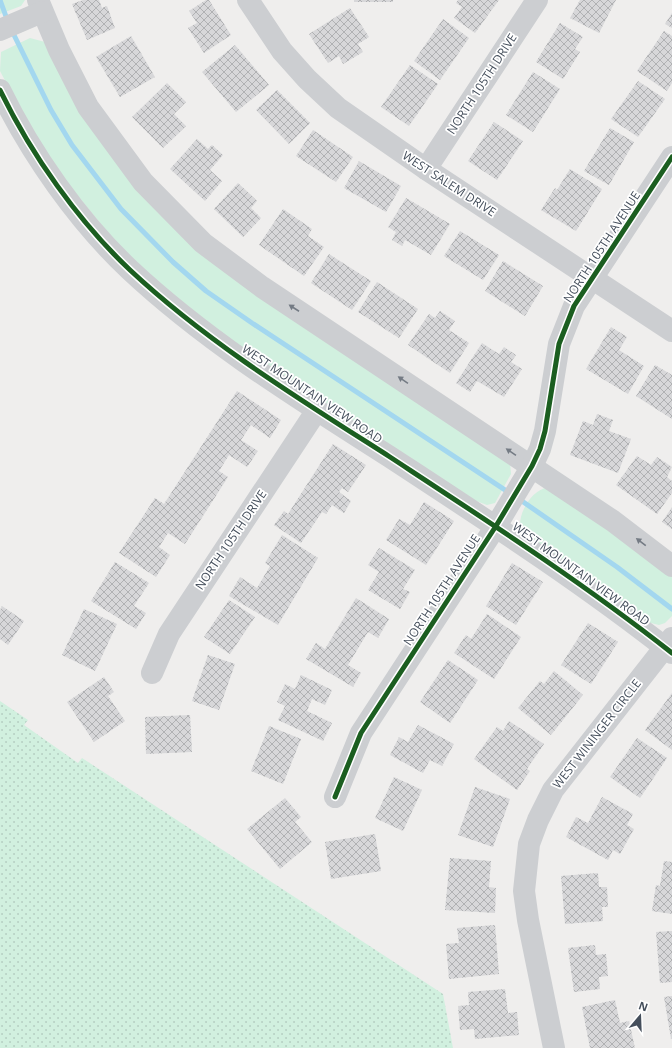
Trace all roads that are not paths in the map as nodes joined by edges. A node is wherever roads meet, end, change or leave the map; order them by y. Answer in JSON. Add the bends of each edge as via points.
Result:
{"nodes":[{"id":1,"x":537,"y":0,"type":"edge"},
{"id":2,"x":255,"y":2,"type":"edge"},
{"id":3,"x":40,"y":6,"type":"edge"},
{"id":4,"x":0,"y":30,"type":"edge"},
{"id":5,"x":0,"y":90,"type":"edge"},
{"id":6,"x":672,"y":157,"type":"edge"},
{"id":7,"x":426,"y":169,"type":"junction"},
{"id":8,"x":592,"y":278,"type":"junction"},
{"id":9,"x":672,"y":331,"type":"edge"},
{"id":10,"x":317,"y":410,"type":"junction"},
{"id":11,"x":532,"y":466,"type":"junction"},
{"id":12,"x":496,"y":526,"type":"junction"},
{"id":13,"x":672,"y":566,"type":"edge"},
{"id":14,"x":670,"y":646,"type":"edge"},
{"id":15,"x":152,"y":674,"type":"dead end"},
{"id":16,"x":334,"y":797,"type":"dead end"},
{"id":17,"x":554,"y":1048,"type":"edge"}],
"edges":[{"from":1,"to":7,"type":"street","name":"NORTH 105TH DRIVE"},
{"from":2,"to":7,"type":"street","name":"WEST SALEM DRIVE","via":[[282,51],[307,79],[338,108]]},
{"from":3,"to":4,"type":"street"},
{"from":11,"to":3,"type":"street","one_way":true,"via":[[262,287],[202,243],[143,182],[88,107]]},
{"from":5,"to":10,"type":"street","name":"WEST MOUNTAIN VIEW ROAD","via":[[10,112],[50,174],[80,215],[116,255],[202,331]]},
{"from":6,"to":8,"type":"street","name":"NORTH 105TH AVENUE"},
{"from":7,"to":8,"type":"street","name":"WEST SALEM DRIVE"},
{"from":8,"to":9,"type":"street","name":"WEST SALEM DRIVE"},
{"from":8,"to":11,"type":"street","name":"NORTH 105TH AVENUE","via":[[574,306],[559,344],[545,432]]},
{"from":10,"to":12,"type":"street","name":"WEST MOUNTAIN VIEW ROAD"},
{"from":10,"to":15,"type":"street","name":"NORTH 105TH DRIVE","via":[[170,634]]},
{"from":11,"to":12,"type":"street","name":"NORTH 105TH AVENUE"},
{"from":13,"to":11,"type":"street","one_way":true,"via":[[613,521]]},
{"from":12,"to":14,"type":"street","name":"WEST MOUNTAIN VIEW ROAD"},
{"from":12,"to":16,"type":"street","name":"NORTH 105TH AVENUE","via":[[361,733]]},
{"from":14,"to":17,"type":"street","name":"WEST WININGER CIRCLE","via":[[553,790],[529,844],[524,891]]}]}
